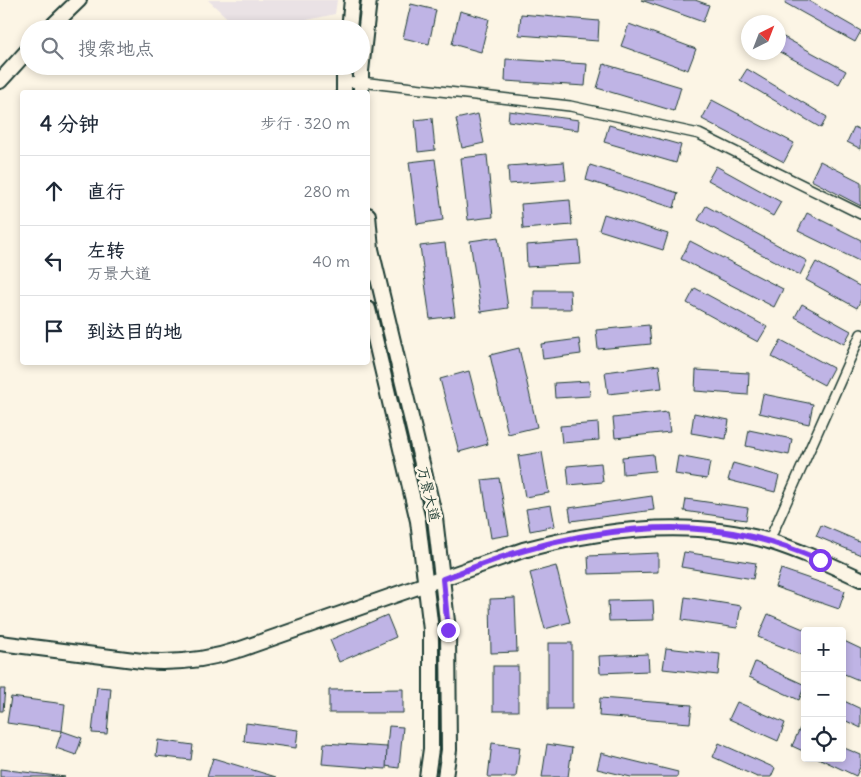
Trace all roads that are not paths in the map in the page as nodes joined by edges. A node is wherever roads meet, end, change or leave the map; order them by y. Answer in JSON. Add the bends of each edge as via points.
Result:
{"nodes":[{"id":1,"x":79,"y":0,"type":"edge"},
{"id":2,"x":352,"y":0,"type":"edge"},
{"id":3,"x":369,"y":0,"type":"edge"},
{"id":4,"x":58,"y":20,"type":"edge"},
{"id":5,"x":350,"y":20,"type":"edge"},
{"id":6,"x":367,"y":20,"type":"edge"},
{"id":7,"x":20,"y":59,"type":"edge"},
{"id":8,"x":344,"y":75,"type":"edge"},
{"id":9,"x":0,"y":81,"type":"edge"},
{"id":10,"x":361,"y":87,"type":"edge"},
{"id":11,"x":344,"y":88,"type":"edge"},
{"id":12,"x":861,"y":214,"type":"edge"},
{"id":13,"x":370,"y":238,"type":"edge"},
{"id":14,"x":370,"y":317,"type":"edge"},
{"id":15,"x":861,"y":334,"type":"edge"},
{"id":16,"x":769,"y":541,"type":"junction"},
{"id":17,"x":443,"y":579,"type":"junction"},
{"id":18,"x":861,"y":579,"type":"edge"},
{"id":19,"x":425,"y":585,"type":"junction"},
{"id":20,"x":0,"y":643,"type":"edge"},
{"id":21,"x":427,"y":777,"type":"edge"},
{"id":22,"x":445,"y":777,"type":"edge"}],
"edges":[{"from":1,"to":4,"type":"main road"},
{"from":2,"to":5,"type":"main road"},
{"from":3,"to":6,"type":"main road"},
{"from":7,"to":9,"type":"main road"},
{"from":8,"to":11,"type":"main road"},
{"from":10,"to":11,"type":"street"},
{"from":10,"to":12,"type":"street","via":[[570,106],[699,134]]},
{"from":13,"to":17,"type":"main road","name":"万景大道","via":[[435,518]]},
{"from":14,"to":19,"type":"main road","name":"万景大道","via":[[418,521]]},
{"from":15,"to":16,"type":"street"},
{"from":16,"to":17,"type":"main road","via":[[694,529],[600,535],[523,550]]},
{"from":16,"to":18,"type":"main road"},
{"from":17,"to":19,"type":"main road"},
{"from":17,"to":22,"type":"main road","name":"万景大道","via":[[448,639],[449,750]]},
{"from":19,"to":20,"type":"main road","via":[[241,649],[195,661],[149,662]]},
{"from":19,"to":21,"type":"main road","name":"万景大道","via":[[431,630],[431,749]]}]}
